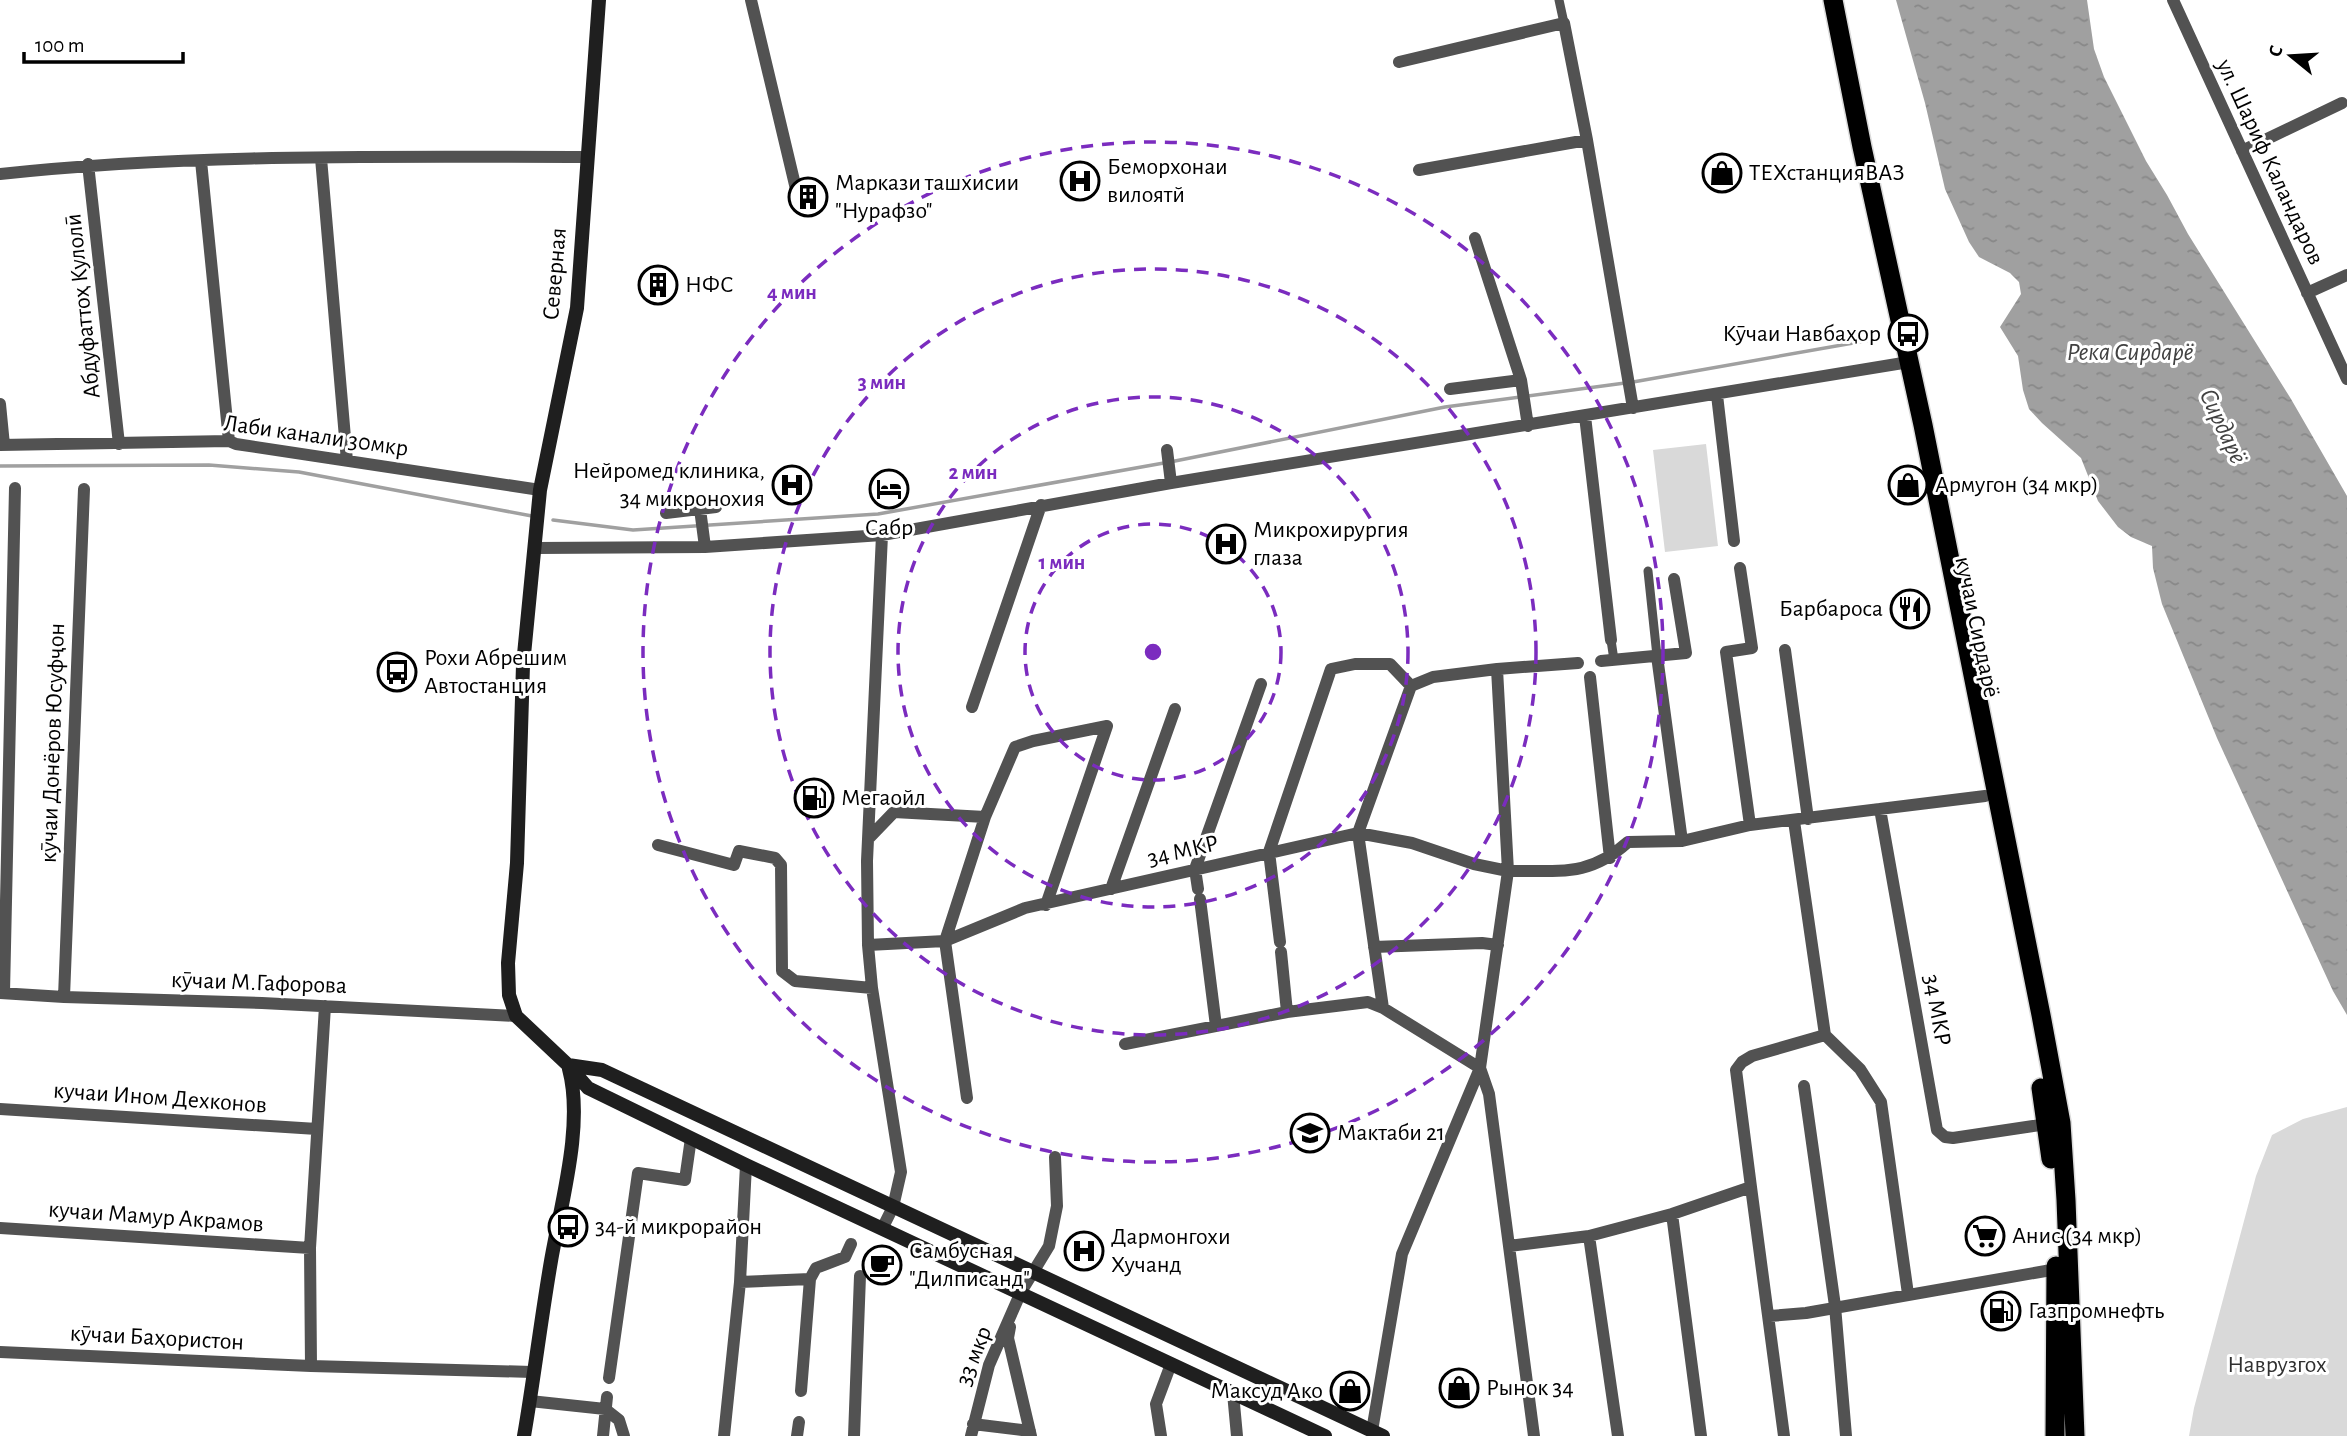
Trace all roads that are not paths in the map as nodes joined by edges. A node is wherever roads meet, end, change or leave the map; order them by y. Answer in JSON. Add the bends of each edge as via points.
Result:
{"nodes":[{"id":1,"x":598,"y":0,"type":"edge"},
{"id":2,"x":751,"y":0,"type":"edge"},
{"id":3,"x":1559,"y":0,"type":"edge"},
{"id":4,"x":1823,"y":0,"type":"edge"},
{"id":5,"x":1833,"y":0,"type":"edge"},
{"id":6,"x":2173,"y":0,"type":"edge"},
{"id":7,"x":1833,"y":22,"type":"junction"},
{"id":8,"x":1564,"y":23,"type":"junction"},
{"id":9,"x":1399,"y":62,"type":"dead end"},
{"id":10,"x":2342,"y":103,"type":"dead end"},
{"id":11,"x":1587,"y":140,"type":"junction"},
{"id":12,"x":2242,"y":151,"type":"junction"},
{"id":13,"x":586,"y":157,"type":"junction"},
{"id":14,"x":321,"y":158,"type":"junction"},
{"id":15,"x":201,"y":160,"type":"junction"},
{"id":16,"x":88,"y":164,"type":"junction"},
{"id":17,"x":1419,"y":170,"type":"dead end"},
{"id":18,"x":0,"y":174,"type":"edge"},
{"id":19,"x":796,"y":188,"type":"dead end"},
{"id":20,"x":1475,"y":238,"type":"dead end"},
{"id":21,"x":2347,"y":275,"type":"edge"},
{"id":22,"x":2307,"y":293,"type":"junction"},
{"id":23,"x":1903,"y":363,"type":"junction"},
{"id":24,"x":2347,"y":379,"type":"edge"},
{"id":25,"x":1521,"y":380,"type":"junction"},
{"id":26,"x":1450,"y":389,"type":"dead end"},
{"id":27,"x":1717,"y":395,"type":"junction"},
{"id":28,"x":0,"y":404,"type":"edge"},
{"id":29,"x":1633,"y":408,"type":"junction"},
{"id":30,"x":1585,"y":416,"type":"junction"},
{"id":31,"x":1528,"y":426,"type":"junction"},
{"id":32,"x":229,"y":441,"type":"junction"},
{"id":33,"x":119,"y":444,"type":"junction"},
{"id":34,"x":2,"y":445,"type":"edge"},
{"id":35,"x":1167,"y":450,"type":"dead end"},
{"id":36,"x":347,"y":460,"type":"junction"},
{"id":37,"x":1171,"y":483,"type":"junction"},
{"id":38,"x":15,"y":488,"type":"dead end"},
{"id":39,"x":84,"y":489,"type":"dead end"},
{"id":40,"x":540,"y":490,"type":"junction"},
{"id":41,"x":1041,"y":505,"type":"junction"},
{"id":42,"x":716,"y":507,"type":"dead end"},
{"id":43,"x":666,"y":513,"type":"dead end"},
{"id":44,"x":702,"y":520,"type":"junction"},
{"id":45,"x":882,"y":535,"type":"junction"},
{"id":46,"x":1734,"y":541,"type":"dead end"},
{"id":47,"x":705,"y":547,"type":"junction"},
{"id":48,"x":536,"y":548,"type":"junction"},
{"id":49,"x":1740,"y":568,"type":"dead end"},
{"id":50,"x":1648,"y":571,"type":"dead end"},
{"id":51,"x":1674,"y":579,"type":"dead end"},
{"id":52,"x":1611,"y":640,"type":"joint"},
{"id":53,"x":1785,"y":650,"type":"dead end"},
{"id":54,"x":1657,"y":656,"type":"junction"},
{"id":55,"x":1607,"y":660,"type":"joint"},
{"id":56,"x":1578,"y":663,"type":"dead end"},
{"id":57,"x":1497,"y":669,"type":"junction"},
{"id":58,"x":1590,"y":677,"type":"dead end"},
{"id":59,"x":1261,"y":684,"type":"dead end"},
{"id":60,"x":1411,"y":686,"type":"junction"},
{"id":61,"x":972,"y":707,"type":"dead end"},
{"id":62,"x":1175,"y":709,"type":"dead end"},
{"id":63,"x":1985,"y":796,"type":"junction"},
{"id":64,"x":1880,"y":809,"type":"junction"},
{"id":65,"x":985,"y":817,"type":"junction"},
{"id":66,"x":1801,"y":820,"type":"junction"},
{"id":67,"x":1750,"y":825,"type":"junction"},
{"id":68,"x":1358,"y":833,"type":"junction"},
{"id":69,"x":868,"y":839,"type":"junction"},
{"id":70,"x":1682,"y":841,"type":"junction"},
{"id":71,"x":658,"y":845,"type":"dead end"},
{"id":72,"x":1269,"y":852,"type":"junction"},
{"id":73,"x":1610,"y":858,"type":"junction"},
{"id":74,"x":1195,"y":869,"type":"junction"},
{"id":75,"x":1508,"y":872,"type":"junction"},
{"id":76,"x":1111,"y":889,"type":"junction"},
{"id":77,"x":1046,"y":905,"type":"junction"},
{"id":78,"x":945,"y":942,"type":"junction"},
{"id":79,"x":867,"y":945,"type":"junction"},
{"id":80,"x":1498,"y":945,"type":"junction"},
{"id":81,"x":1374,"y":947,"type":"junction"},
{"id":82,"x":872,"y":988,"type":"junction"},
{"id":83,"x":2,"y":993,"type":"edge"},
{"id":84,"x":64,"y":998,"type":"junction"},
{"id":85,"x":325,"y":1006,"type":"junction"},
{"id":86,"x":1383,"y":1008,"type":"junction"},
{"id":87,"x":1287,"y":1012,"type":"junction"},
{"id":88,"x":516,"y":1016,"type":"junction"},
{"id":89,"x":1216,"y":1026,"type":"junction"},
{"id":90,"x":1825,"y":1035,"type":"junction"},
{"id":91,"x":1125,"y":1044,"type":"dead end"},
{"id":92,"x":568,"y":1065,"type":"junction"},
{"id":93,"x":1480,"y":1068,"type":"junction"},
{"id":94,"x":1804,"y":1086,"type":"dead end"},
{"id":95,"x":654,"y":1094,"type":"junction"},
{"id":96,"x":603,"y":1095,"type":"junction"},
{"id":97,"x":967,"y":1098,"type":"dead end"},
{"id":98,"x":575,"y":1104,"type":"junction"},
{"id":99,"x":0,"y":1109,"type":"edge"},
{"id":100,"x":643,"y":1115,"type":"junction"},
{"id":101,"x":2047,"y":1124,"type":"junction"},
{"id":102,"x":317,"y":1129,"type":"junction"},
{"id":103,"x":691,"y":1138,"type":"junction"},
{"id":104,"x":1055,"y":1157,"type":"dead end"},
{"id":105,"x":746,"y":1166,"type":"junction"},
{"id":106,"x":1751,"y":1187,"type":"junction"},
{"id":107,"x":893,"y":1207,"type":"junction"},
{"id":108,"x":1672,"y":1214,"type":"junction"},
{"id":109,"x":0,"y":1228,"type":"edge"},
{"id":110,"x":882,"y":1230,"type":"junction"},
{"id":111,"x":1589,"y":1236,"type":"junction"},
{"id":112,"x":851,"y":1244,"type":"dead end"},
{"id":113,"x":1509,"y":1246,"type":"junction"},
{"id":114,"x":310,"y":1248,"type":"junction"},
{"id":115,"x":2063,"y":1268,"type":"junction"},
{"id":116,"x":1035,"y":1272,"type":"junction"},
{"id":117,"x":860,"y":1276,"type":"dead end"},
{"id":118,"x":810,"y":1279,"type":"junction"},
{"id":119,"x":740,"y":1282,"type":"junction"},
{"id":120,"x":1021,"y":1292,"type":"junction"},
{"id":121,"x":1908,"y":1294,"type":"junction"},
{"id":122,"x":1835,"y":1306,"type":"junction"},
{"id":123,"x":1012,"y":1316,"type":"junction"},
{"id":124,"x":1770,"y":1316,"type":"junction"},
{"id":125,"x":0,"y":1352,"type":"edge"},
{"id":126,"x":1171,"y":1364,"type":"junction"},
{"id":127,"x":312,"y":1366,"type":"junction"},
{"id":128,"x":532,"y":1372,"type":"junction"},
{"id":129,"x":609,"y":1378,"type":"dead end"},
{"id":130,"x":801,"y":1391,"type":"dead end"},
{"id":131,"x":1233,"y":1393,"type":"junction"},
{"id":132,"x":530,"y":1401,"type":"junction"},
{"id":133,"x":606,"y":1403,"type":"junction"},
{"id":134,"x":799,"y":1422,"type":"dead end"},
{"id":135,"x":972,"y":1430,"type":"edge"},
{"id":136,"x":1030,"y":1433,"type":"edge"},
{"id":137,"x":1377,"y":1434,"type":"edge"},
{"id":138,"x":524,"y":1436,"type":"edge"},
{"id":139,"x":603,"y":1436,"type":"edge"},
{"id":140,"x":624,"y":1436,"type":"edge"},
{"id":141,"x":724,"y":1436,"type":"edge"},
{"id":142,"x":797,"y":1436,"type":"edge"},
{"id":143,"x":854,"y":1436,"type":"edge"},
{"id":144,"x":1161,"y":1436,"type":"edge"},
{"id":145,"x":1237,"y":1436,"type":"edge"},
{"id":146,"x":1325,"y":1436,"type":"edge"},
{"id":147,"x":1534,"y":1436,"type":"edge"},
{"id":148,"x":1618,"y":1436,"type":"edge"},
{"id":149,"x":1702,"y":1436,"type":"edge"},
{"id":150,"x":1784,"y":1436,"type":"edge"},
{"id":151,"x":1846,"y":1436,"type":"edge"},
{"id":152,"x":2055,"y":1436,"type":"edge"},
{"id":153,"x":2075,"y":1436,"type":"edge"}],
"edges":[{"from":1,"to":13,"type":"main road","name":"Северная"},
{"from":2,"to":19,"type":"street"},
{"from":3,"to":8,"type":"street"},
{"from":4,"to":7,"type":"highway"},
{"from":5,"to":7,"type":"highway"},
{"from":6,"to":12,"type":"street","name":"ул. Шариф Каландаров"},
{"from":7,"to":23,"type":"highway"},
{"from":8,"to":9,"type":"street"},
{"from":8,"to":11,"type":"street"},
{"from":10,"to":12,"type":"street"},
{"from":11,"to":17,"type":"street"},
{"from":11,"to":29,"type":"street"},
{"from":12,"to":22,"type":"street","name":"ул. Шариф Каландаров"},
{"from":13,"to":14,"type":"street"},
{"from":13,"to":40,"type":"main road","name":"Северная","via":[[578,308]]},
{"from":14,"to":15,"type":"street"},
{"from":14,"to":36,"type":"street"},
{"from":15,"to":16,"type":"street"},
{"from":15,"to":32,"type":"street"},
{"from":16,"to":18,"type":"street"},
{"from":16,"to":33,"type":"street","name":"Абдуфаттоҳ Кулолӣ"},
{"from":20,"to":25,"type":"street"},
{"from":21,"to":22,"type":"street"},
{"from":22,"to":24,"type":"street","name":"ул. Шариф Каландаров"},
{"from":23,"to":27,"type":"street"},
{"from":23,"to":63,"type":"highway","name":"кучаи Сирдарё"},
{"from":23,"to":115,"type":"highway","via":[[2061,1123]]},
{"from":25,"to":26,"type":"street"},
{"from":25,"to":31,"type":"street"},
{"from":27,"to":29,"type":"street"},
{"from":27,"to":46,"type":"street"},
{"from":28,"to":34,"type":"street"},
{"from":29,"to":30,"type":"street"},
{"from":30,"to":31,"type":"street"},
{"from":30,"to":52,"type":"street"},
{"from":31,"to":37,"type":"street"},
{"from":32,"to":33,"type":"street","name":"Лаби канали 30мкр"},
{"from":32,"to":36,"type":"street","name":"Лаби канали 30мкр"},
{"from":33,"to":34,"type":"street","name":"Лаби канали 30мкр"},
{"from":35,"to":37,"type":"street"},
{"from":36,"to":40,"type":"street","name":"Лаби канали 30мкр"},
{"from":37,"to":41,"type":"street"},
{"from":38,"to":83,"type":"street","name":"кӯчаи Донёров Юсуфҷон"},
{"from":39,"to":84,"type":"street","name":"кӯчаи Донёров Юсуфҷон"},
{"from":40,"to":48,"type":"main road","name":"Северная"},
{"from":41,"to":45,"type":"street"},
{"from":41,"to":61,"type":"street"},
{"from":42,"to":44,"type":"street"},
{"from":43,"to":44,"type":"street"},
{"from":44,"to":47,"type":"street"},
{"from":45,"to":47,"type":"street"},
{"from":45,"to":69,"type":"street"},
{"from":47,"to":48,"type":"street"},
{"from":48,"to":88,"type":"main road","name":"Северная","via":[[523,665],[517,863],[508,963],[509,995]]},
{"from":49,"to":67,"type":"street","via":[[1752,648],[1726,652]]},
{"from":50,"to":54,"type":"street"},
{"from":51,"to":54,"type":"street","via":[[1686,653]]},
{"from":52,"to":55,"type":"street"},
{"from":53,"to":66,"type":"street"},
{"from":54,"to":55,"type":"street"},
{"from":54,"to":70,"type":"street"},
{"from":56,"to":57,"type":"street"},
{"from":57,"to":60,"type":"street","via":[[1433,677]]},
{"from":57,"to":75,"type":"street"},
{"from":58,"to":73,"type":"street"},
{"from":59,"to":74,"type":"street"},
{"from":60,"to":68,"type":"street"},
{"from":60,"to":72,"type":"street","via":[[1390,664],[1331,669]]},
{"from":62,"to":76,"type":"street"},
{"from":63,"to":64,"type":"street"},
{"from":63,"to":101,"type":"highway","name":"кучаи Сирдарё"},
{"from":64,"to":66,"type":"street"},
{"from":64,"to":101,"type":"street","name":"34 МКР","via":[[1937,1130],[1953,1138]]},
{"from":65,"to":69,"type":"street","via":[[894,813]]},
{"from":65,"to":77,"type":"street","via":[[1015,747],[1107,726]]},
{"from":65,"to":78,"type":"street"},
{"from":66,"to":67,"type":"street"},
{"from":66,"to":90,"type":"street"},
{"from":67,"to":70,"type":"street"},
{"from":68,"to":72,"type":"street","name":"34 МКР"},
{"from":68,"to":75,"type":"street","via":[[1412,843]]},
{"from":68,"to":81,"type":"street"},
{"from":69,"to":79,"type":"street"},
{"from":70,"to":73,"type":"street","via":[[1628,842]]},
{"from":71,"to":82,"type":"street","via":[[734,864],[739,851],[775,858],[780,864],[782,971],[795,981]]},
{"from":72,"to":74,"type":"street","name":"34 МКР"},
{"from":72,"to":87,"type":"street"},
{"from":73,"to":75,"type":"street","via":[[1584,869]]},
{"from":74,"to":76,"type":"street","name":"34 МКР"},
{"from":74,"to":89,"type":"street"},
{"from":75,"to":80,"type":"street"},
{"from":76,"to":77,"type":"street","name":"34 МКР"},
{"from":77,"to":78,"type":"street","name":"34 МКР","via":[[1025,908]]},
{"from":78,"to":79,"type":"street","name":"34 МКР"},
{"from":78,"to":97,"type":"street"},
{"from":79,"to":82,"type":"street"},
{"from":80,"to":81,"type":"street"},
{"from":80,"to":93,"type":"street"},
{"from":81,"to":86,"type":"street"},
{"from":82,"to":107,"type":"street","via":[[901,1172]]},
{"from":83,"to":84,"type":"street","name":"кӯчаи М.Гафорова"},
{"from":84,"to":85,"type":"street","name":"кӯчаи М.Гафорова"},
{"from":85,"to":88,"type":"street","name":"кӯчаи М.Гафорова"},
{"from":85,"to":102,"type":"street"},
{"from":86,"to":87,"type":"street","via":[[1368,1002]]},
{"from":86,"to":93,"type":"street"},
{"from":87,"to":89,"type":"street"},
{"from":88,"to":92,"type":"main road"},
{"from":89,"to":91,"type":"street"},
{"from":90,"to":106,"type":"street","via":[[1752,1056],[1736,1070]]},
{"from":90,"to":121,"type":"street","via":[[1860,1069],[1881,1102]]},
{"from":92,"to":95,"type":"main road","via":[[602,1070]]},
{"from":92,"to":96,"type":"main road","via":[[588,1088]]},
{"from":92,"to":98,"type":"main road"},
{"from":93,"to":113,"type":"street","via":[[1489,1094]]},
{"from":93,"to":137,"type":"street","via":[[1402,1254]]},
{"from":94,"to":122,"type":"street"},
{"from":95,"to":100,"type":"main road"},
{"from":95,"to":107,"type":"main road"},
{"from":96,"to":98,"type":"main road","via":[[592,1094]]},
{"from":96,"to":100,"type":"main road"},
{"from":98,"to":128,"type":"main road"},
{"from":99,"to":102,"type":"street","name":"кучаи Ином Дехконов"},
{"from":100,"to":103,"type":"main road"},
{"from":101,"to":115,"type":"highway","name":"кучаи Сирдарё"},
{"from":102,"to":114,"type":"street"},
{"from":103,"to":105,"type":"main road"},
{"from":103,"to":129,"type":"street","via":[[685,1180],[638,1174]]},
{"from":104,"to":116,"type":"street","via":[[1057,1206],[1049,1246]]},
{"from":105,"to":110,"type":"main road"},
{"from":105,"to":119,"type":"street"},
{"from":106,"to":108,"type":"street"},
{"from":106,"to":124,"type":"street"},
{"from":107,"to":110,"type":"street"},
{"from":107,"to":116,"type":"main road"},
{"from":108,"to":111,"type":"street"},
{"from":108,"to":149,"type":"street"},
{"from":109,"to":114,"type":"street","name":"кучаи Мамур Акрамов"},
{"from":110,"to":120,"type":"main road"},
{"from":111,"to":113,"type":"street"},
{"from":111,"to":148,"type":"street"},
{"from":112,"to":118,"type":"street","via":[[845,1257],[816,1268]]},
{"from":113,"to":147,"type":"street"},
{"from":114,"to":127,"type":"street"},
{"from":115,"to":121,"type":"street"},
{"from":115,"to":152,"type":"highway"},
{"from":115,"to":153,"type":"highway"},
{"from":116,"to":120,"type":"street","name":"33 мкр"},
{"from":116,"to":137,"type":"main road"},
{"from":117,"to":143,"type":"street"},
{"from":118,"to":119,"type":"street"},
{"from":118,"to":130,"type":"street"},
{"from":119,"to":141,"type":"street"},
{"from":120,"to":123,"type":"street","name":"33 мкр"},
{"from":120,"to":126,"type":"main road"},
{"from":121,"to":122,"type":"street"},
{"from":122,"to":124,"type":"street"},
{"from":122,"to":151,"type":"street"},
{"from":123,"to":135,"type":"street","name":"33 мкр","via":[[989,1365]]},
{"from":123,"to":136,"type":"street","via":[[1008,1338]]},
{"from":124,"to":150,"type":"street"},
{"from":125,"to":127,"type":"street","name":"кӯчаи Баҳористон"},
{"from":126,"to":131,"type":"main road"},
{"from":126,"to":144,"type":"street","via":[[1156,1404]]},
{"from":127,"to":128,"type":"street","name":"кӯчаи Баҳористон"},
{"from":128,"to":132,"type":"main road"},
{"from":131,"to":145,"type":"street"},
{"from":131,"to":146,"type":"main road"},
{"from":132,"to":133,"type":"street"},
{"from":132,"to":138,"type":"main road"},
{"from":133,"to":139,"type":"street"},
{"from":133,"to":140,"type":"street"},
{"from":134,"to":142,"type":"street"},
{"from":135,"to":136,"type":"street"}]}
